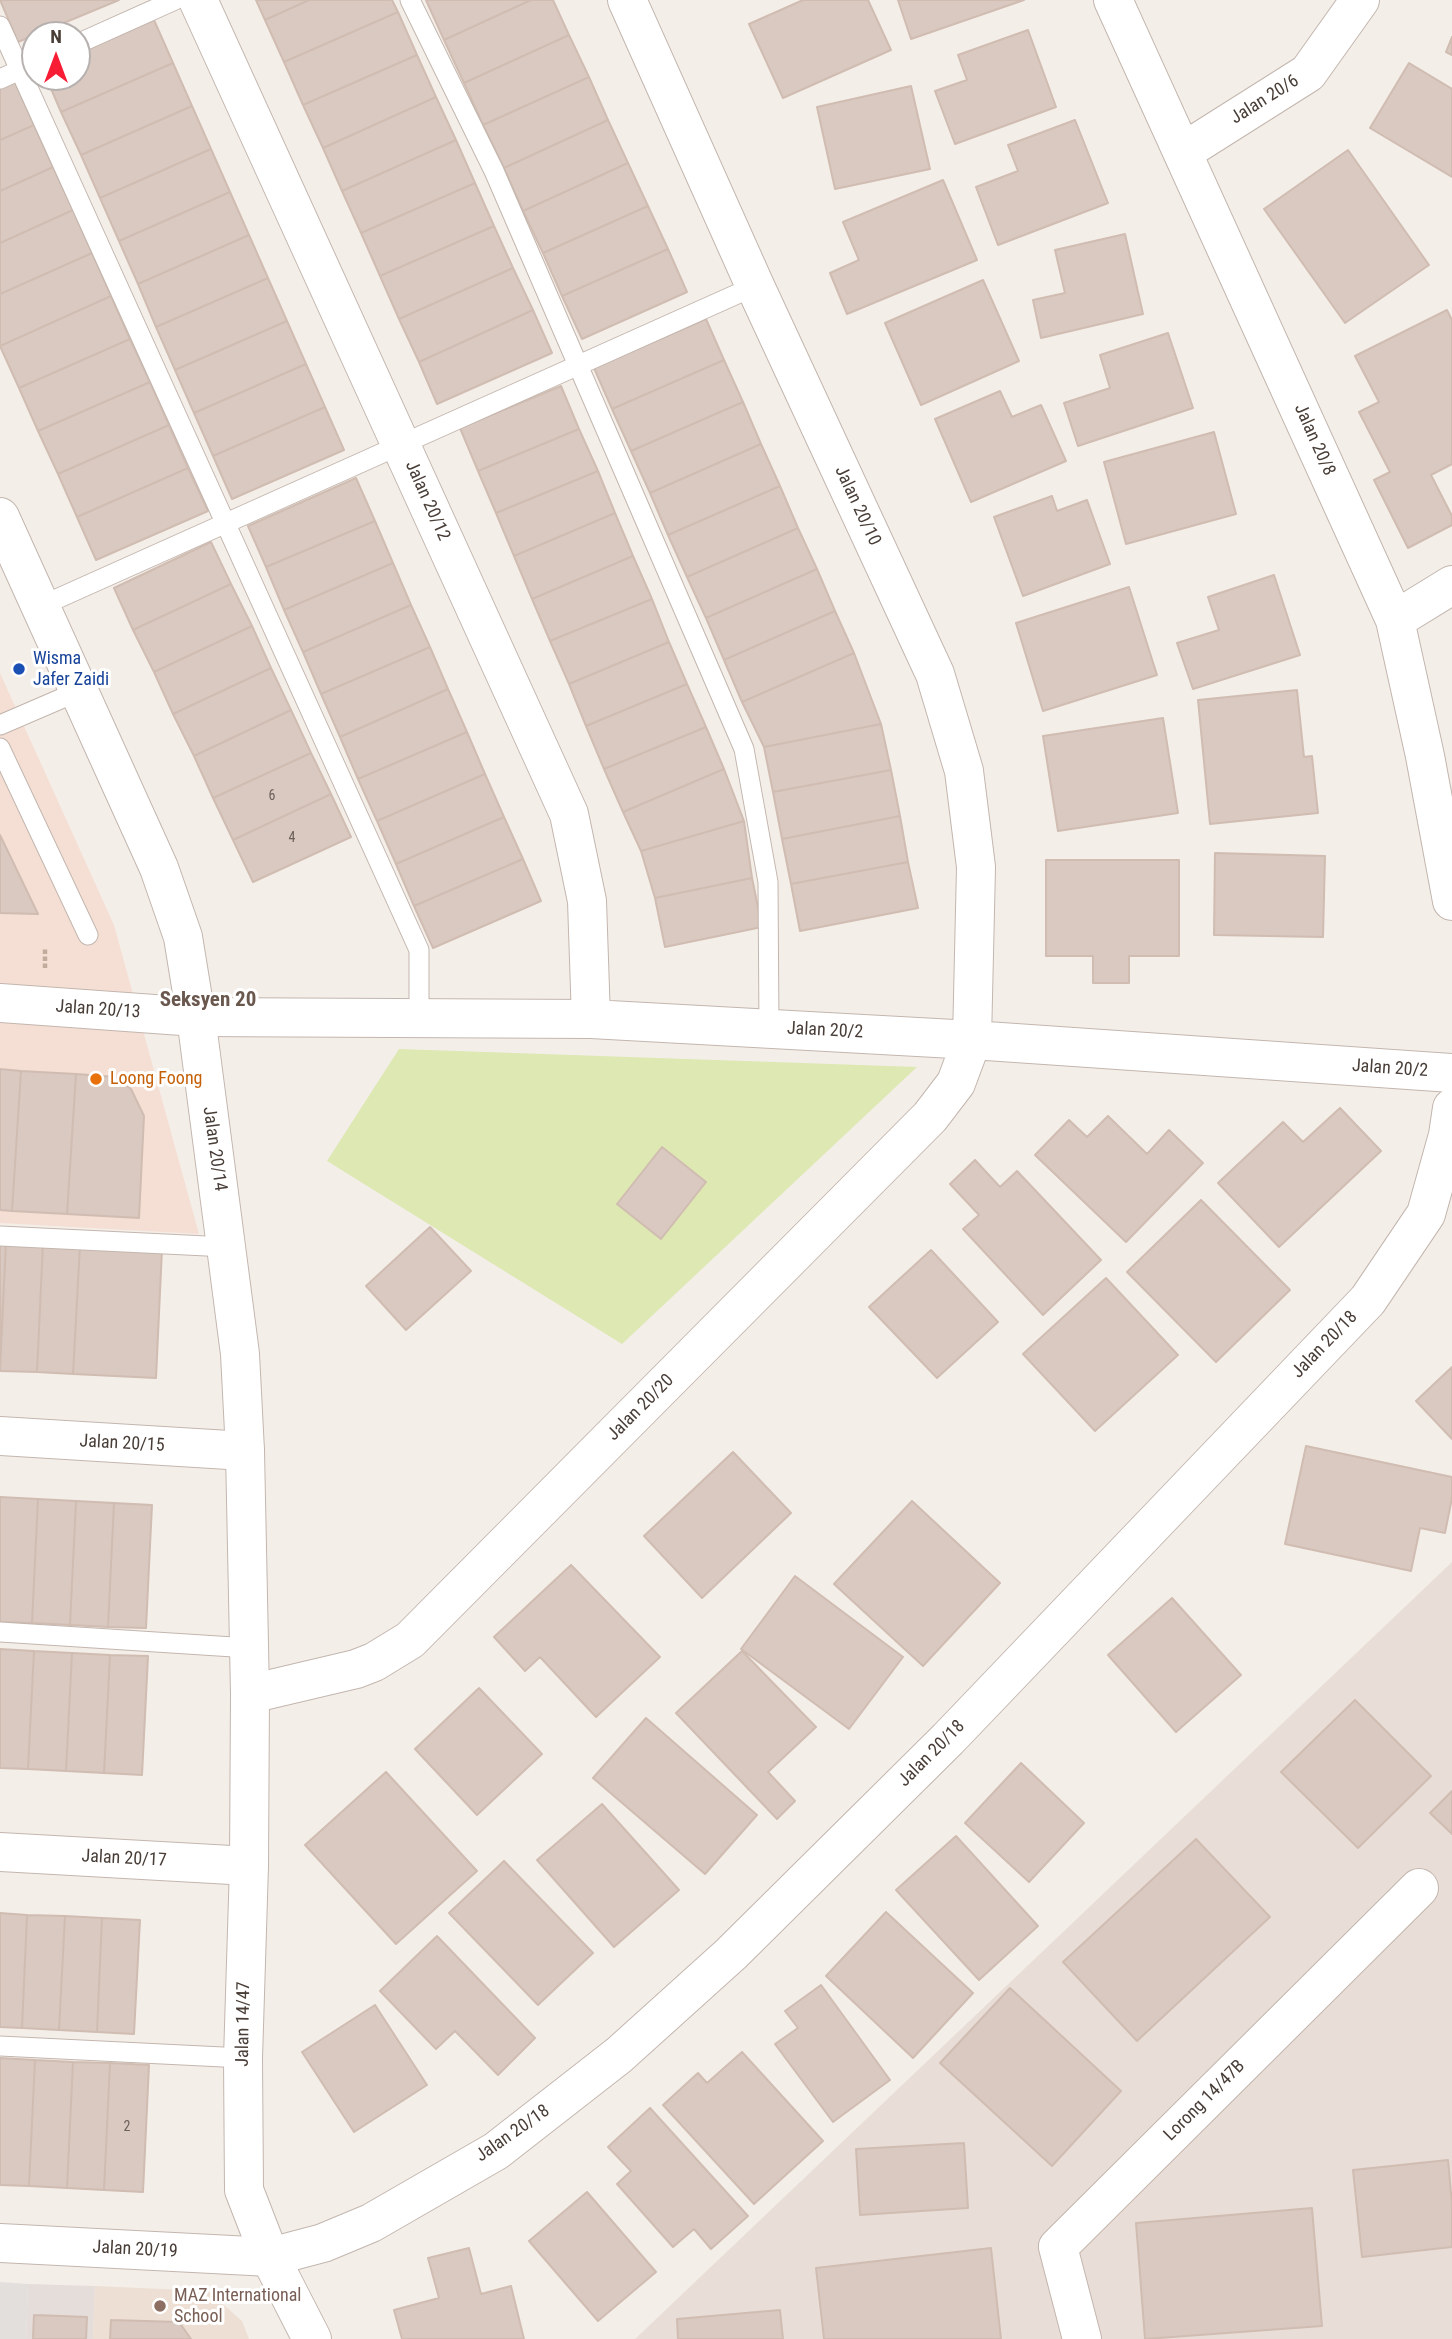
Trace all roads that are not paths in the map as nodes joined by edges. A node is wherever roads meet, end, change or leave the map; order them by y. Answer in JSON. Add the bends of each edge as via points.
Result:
{"nodes":[{"id":1,"x":175,"y":0,"type":"edge"},
{"id":2,"x":198,"y":0,"type":"edge"},
{"id":3,"x":411,"y":0,"type":"edge"},
{"id":4,"x":627,"y":0,"type":"edge"},
{"id":5,"x":1113,"y":0,"type":"edge"},
{"id":6,"x":1360,"y":0,"type":"edge"},
{"id":7,"x":0,"y":26,"type":"edge"},
{"id":8,"x":91,"y":38,"type":"edge"},
{"id":9,"x":21,"y":57,"type":"edge"},
{"id":10,"x":21,"y":69,"type":"edge"},
{"id":11,"x":0,"y":79,"type":"edge"},
{"id":12,"x":38,"y":91,"type":"edge"},
{"id":13,"x":1183,"y":152,"type":"junction"},
{"id":14,"x":755,"y":286,"type":"junction"},
{"id":15,"x":577,"y":366,"type":"junction"},
{"id":16,"x":402,"y":444,"type":"junction"},
{"id":17,"x":0,"y":517,"type":"edge"},
{"id":18,"x":226,"y":523,"type":"junction"},
{"id":19,"x":1452,"y":585,"type":"edge"},
{"id":20,"x":41,"y":606,"type":"junction"},
{"id":21,"x":1395,"y":620,"type":"junction"},
{"id":22,"x":79,"y":691,"type":"junction"},
{"id":23,"x":0,"y":725,"type":"edge"},
{"id":24,"x":0,"y":748,"type":"edge"},
{"id":25,"x":1452,"y":901,"type":"edge"},
{"id":26,"x":88,"y":935,"type":"dead end"},
{"id":27,"x":0,"y":1003,"type":"edge"},
{"id":28,"x":196,"y":1017,"type":"junction"},
{"id":29,"x":419,"y":1017,"type":"junction"},
{"id":30,"x":591,"y":1020,"type":"junction"},
{"id":31,"x":769,"y":1028,"type":"junction"},
{"id":32,"x":972,"y":1040,"type":"junction"},
{"id":33,"x":1452,"y":1073,"type":"edge"},
{"id":34,"x":1452,"y":1108,"type":"edge"},
{"id":35,"x":0,"y":1236,"type":"edge"},
{"id":36,"x":227,"y":1247,"type":"junction"},
{"id":37,"x":0,"y":1436,"type":"edge"},
{"id":38,"x":245,"y":1451,"type":"junction"},
{"id":39,"x":0,"y":1632,"type":"edge"},
{"id":40,"x":249,"y":1648,"type":"junction"},
{"id":41,"x":250,"y":1694,"type":"junction"},
{"id":42,"x":0,"y":1852,"type":"edge"},
{"id":43,"x":249,"y":1866,"type":"junction"},
{"id":44,"x":1419,"y":1888,"type":"dead end"},
{"id":45,"x":0,"y":2046,"type":"edge"},
{"id":46,"x":243,"y":2058,"type":"junction"},
{"id":47,"x":0,"y":2243,"type":"edge"},
{"id":48,"x":270,"y":2258,"type":"junction"},
{"id":49,"x":312,"y":2339,"type":"edge"},
{"id":50,"x":1082,"y":2339,"type":"edge"}],
"edges":[{"from":1,"to":8,"type":"lane"},
{"from":2,"to":16,"type":"street","name":"Jalan 20/12"},
{"from":3,"to":15,"type":"lane","via":[[494,171]]},
{"from":4,"to":14,"type":"street","name":"Jalan 20/10"},
{"from":5,"to":13,"type":"street","name":"Jalan 20/8"},
{"from":6,"to":13,"type":"street","name":"Jalan 20/6","via":[[1308,72]]},
{"from":7,"to":9,"type":"lane"},
{"from":10,"to":11,"type":"lane"},
{"from":12,"to":18,"type":"lane"},
{"from":13,"to":21,"type":"street","name":"Jalan 20/8"},
{"from":14,"to":15,"type":"lane"},
{"from":14,"to":32,"type":"street","name":"Jalan 20/10","via":[[935,674],[964,771],[976,867]]},
{"from":15,"to":16,"type":"lane"},
{"from":15,"to":31,"type":"lane","via":[[744,749],[768,882]]},
{"from":16,"to":18,"type":"lane"},
{"from":16,"to":30,"type":"street","name":"Jalan 20/12","via":[[569,814],[587,901]]},
{"from":17,"to":20,"type":"street","name":"Jalan 20/14"},
{"from":18,"to":20,"type":"lane"},
{"from":18,"to":29,"type":"lane","via":[[419,950]]},
{"from":19,"to":21,"type":"street"},
{"from":20,"to":22,"type":"street","name":"Jalan 20/14"},
{"from":21,"to":25,"type":"street","name":"Jalan 20/8"},
{"from":22,"to":23,"type":"lane"},
{"from":22,"to":28,"type":"street","name":"Jalan 20/14","via":[[159,868],[183,937]]},
{"from":24,"to":26,"type":"lane"},
{"from":27,"to":28,"type":"street","name":"Jalan 20/13"},
{"from":28,"to":29,"type":"street","name":"Jalan 20/2"},
{"from":28,"to":36,"type":"street","name":"Jalan 20/14"},
{"from":29,"to":30,"type":"street","name":"Jalan 20/2"},
{"from":30,"to":31,"type":"street","name":"Jalan 20/2"},
{"from":31,"to":32,"type":"street","name":"Jalan 20/2"},
{"from":32,"to":33,"type":"street","name":"Jalan 20/2"},
{"from":32,"to":41,"type":"street","name":"Jalan 20/20","via":[[956,1083],[930,1117],[410,1640],[356,1669]]},
{"from":34,"to":48,"type":"street","name":"Jalan 20/18","via":[[1426,1214],[1368,1300],[948,1739],[731,1954],[619,2055],[496,2151],[371,2222],[323,2243]]},
{"from":35,"to":36,"type":"lane"},
{"from":36,"to":38,"type":"street","name":"Jalan 20/14","via":[[240,1353]]},
{"from":37,"to":38,"type":"street","name":"Jalan 20/15"},
{"from":38,"to":40,"type":"street","name":"Jalan 20/14"},
{"from":39,"to":40,"type":"lane"},
{"from":40,"to":41,"type":"street","name":"Jalan 20/14"},
{"from":41,"to":43,"type":"street","name":"Jalan 14/47"},
{"from":42,"to":43,"type":"street","name":"Jalan 20/17"},
{"from":43,"to":46,"type":"street","name":"Jalan 14/47"},
{"from":44,"to":50,"type":"street","name":"Lorong 14/47B","via":[[1058,2247]]},
{"from":45,"to":46,"type":"lane"},
{"from":46,"to":48,"type":"street","name":"Jalan 14/47","via":[[244,2190]]},
{"from":47,"to":48,"type":"street","name":"Jalan 20/19"},
{"from":48,"to":49,"type":"street","name":"Jalan 14/47"}]}
